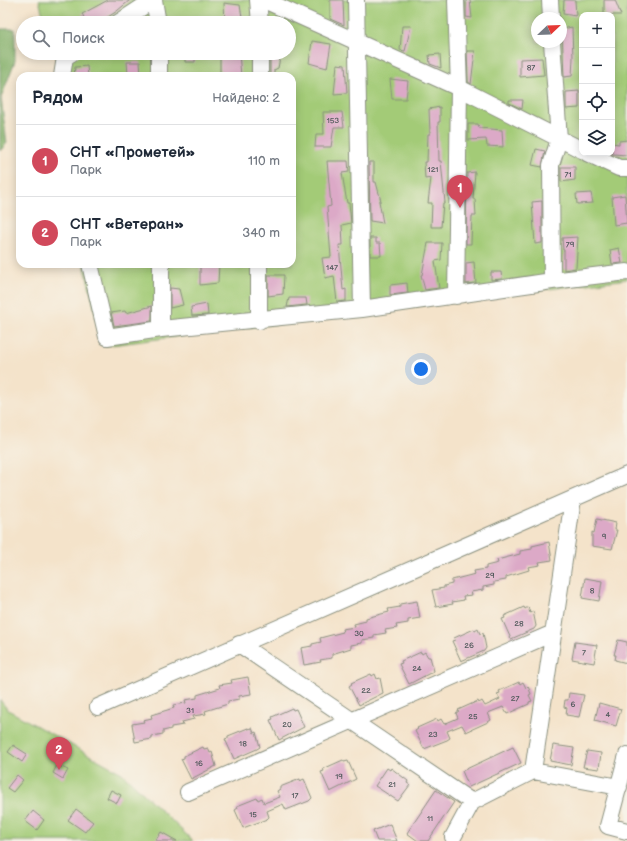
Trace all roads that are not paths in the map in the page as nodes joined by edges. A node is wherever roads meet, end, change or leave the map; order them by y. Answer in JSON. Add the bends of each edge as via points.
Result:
{"nodes":[{"id":1,"x":154,"y":0,"type":"edge"},
{"id":2,"x":258,"y":0,"type":"edge"},
{"id":3,"x":264,"y":0,"type":"edge"},
{"id":4,"x":356,"y":0,"type":"edge"},
{"id":5,"x":456,"y":0,"type":"edge"},
{"id":6,"x":550,"y":0,"type":"edge"},
{"id":7,"x":551,"y":12,"type":"edge"},
{"id":8,"x":129,"y":16,"type":"edge"},
{"id":9,"x":157,"y":16,"type":"edge"},
{"id":10,"x":259,"y":16,"type":"edge"},
{"id":11,"x":356,"y":40,"type":"junction"},
{"id":12,"x":552,"y":48,"type":"edge"},
{"id":13,"x":65,"y":60,"type":"edge"},
{"id":14,"x":159,"y":60,"type":"edge"},
{"id":15,"x":260,"y":60,"type":"edge"},
{"id":16,"x":63,"y":72,"type":"edge"},
{"id":17,"x":159,"y":72,"type":"edge"},
{"id":18,"x":260,"y":72,"type":"edge"},
{"id":19,"x":459,"y":88,"type":"junction"},
{"id":20,"x":559,"y":139,"type":"junction"},
{"id":21,"x":579,"y":149,"type":"edge"},
{"id":22,"x":593,"y":156,"type":"edge"},
{"id":23,"x":627,"y":168,"type":"edge"},
{"id":24,"x":91,"y":268,"type":"edge"},
{"id":25,"x":161,"y":268,"type":"edge"},
{"id":26,"x":259,"y":268,"type":"edge"},
{"id":27,"x":627,"y":272,"type":"edge"},
{"id":28,"x":552,"y":281,"type":"junction"},
{"id":29,"x":456,"y":296,"type":"junction"},
{"id":30,"x":362,"y":309,"type":"junction"},
{"id":31,"x":259,"y":321,"type":"junction"},
{"id":32,"x":161,"y":330,"type":"junction"},
{"id":33,"x":627,"y":475,"type":"edge"},
{"id":34,"x":573,"y":499,"type":"junction"},
{"id":35,"x":553,"y":633,"type":"junction"},
{"id":36,"x":239,"y":644,"type":"junction"},
{"id":37,"x":98,"y":707,"type":"dead end"},
{"id":38,"x":352,"y":721,"type":"junction"},
{"id":39,"x":627,"y":755,"type":"edge"},
{"id":40,"x":533,"y":771,"type":"junction"},
{"id":41,"x":619,"y":787,"type":"junction"},
{"id":42,"x":188,"y":792,"type":"dead end"},
{"id":43,"x":472,"y":802,"type":"junction"},
{"id":44,"x":627,"y":831,"type":"edge"},
{"id":45,"x":453,"y":837,"type":"dead end"}],
"edges":[{"from":1,"to":8,"type":"street"},
{"from":1,"to":9,"type":"street"},
{"from":2,"to":10,"type":"street"},
{"from":3,"to":11,"type":"street"},
{"from":4,"to":11,"type":"street"},
{"from":5,"to":19,"type":"street"},
{"from":6,"to":7,"type":"street"},
{"from":11,"to":19,"type":"street"},
{"from":11,"to":30,"type":"street"},
{"from":12,"to":20,"type":"street"},
{"from":13,"to":16,"type":"street"},
{"from":14,"to":17,"type":"street"},
{"from":15,"to":18,"type":"street"},
{"from":19,"to":20,"type":"street"},
{"from":19,"to":29,"type":"street"},
{"from":20,"to":21,"type":"street"},
{"from":20,"to":28,"type":"street","via":[[550,165]]},
{"from":22,"to":23,"type":"street","via":[[619,168]]},
{"from":24,"to":32,"type":"street","via":[[107,337]]},
{"from":25,"to":32,"type":"street"},
{"from":26,"to":31,"type":"street"},
{"from":27,"to":28,"type":"street"},
{"from":28,"to":29,"type":"street"},
{"from":29,"to":30,"type":"street"},
{"from":30,"to":31,"type":"street"},
{"from":31,"to":32,"type":"street"},
{"from":33,"to":34,"type":"street"},
{"from":34,"to":35,"type":"street"},
{"from":34,"to":36,"type":"street"},
{"from":35,"to":38,"type":"street"},
{"from":35,"to":40,"type":"street"},
{"from":36,"to":37,"type":"street"},
{"from":36,"to":38,"type":"street"},
{"from":38,"to":42,"type":"street"},
{"from":38,"to":43,"type":"street"},
{"from":39,"to":41,"type":"street"},
{"from":40,"to":41,"type":"street"},
{"from":40,"to":43,"type":"street"},
{"from":41,"to":44,"type":"street","via":[[608,826]]},
{"from":43,"to":45,"type":"street"}]}
